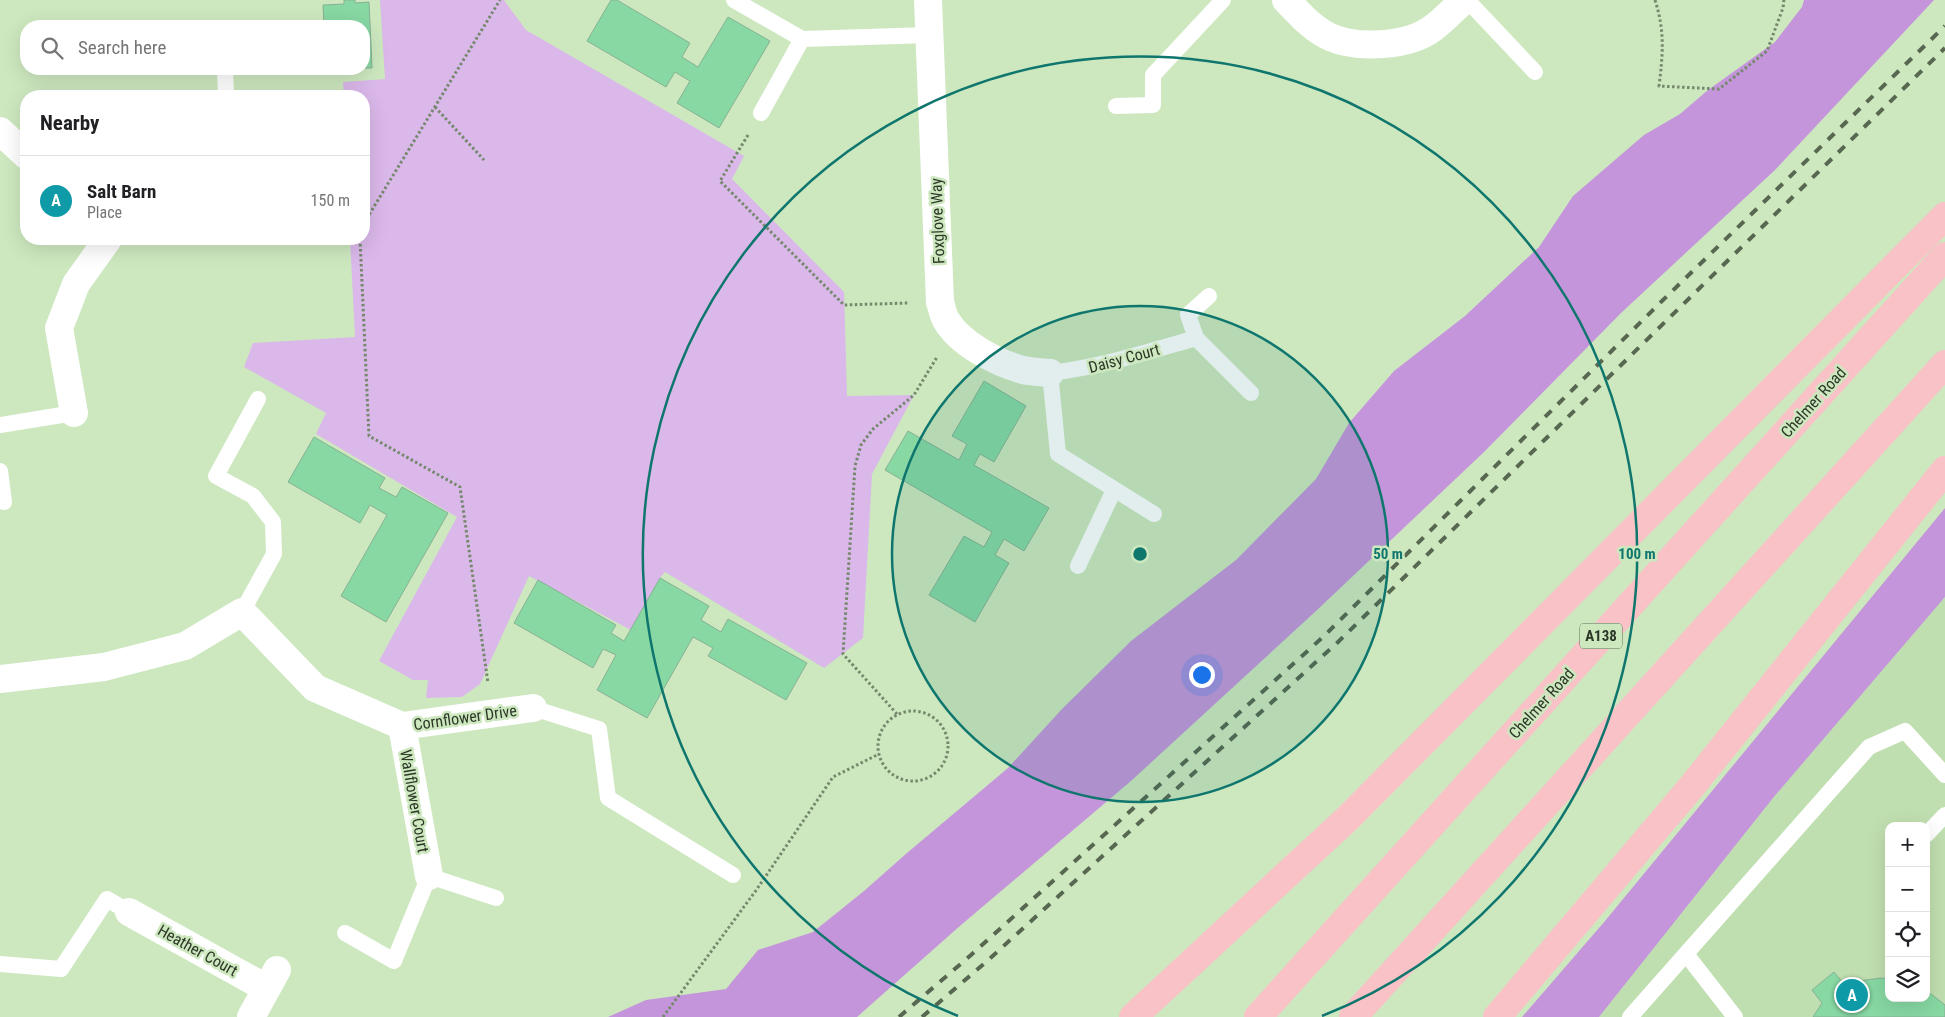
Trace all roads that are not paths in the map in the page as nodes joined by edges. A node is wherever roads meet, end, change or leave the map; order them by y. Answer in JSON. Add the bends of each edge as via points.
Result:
{"nodes":[{"id":1,"x":734,"y":0,"type":"edge"},
{"id":2,"x":928,"y":0,"type":"edge"},
{"id":3,"x":1223,"y":0,"type":"edge"},
{"id":4,"x":1286,"y":0,"type":"edge"},
{"id":5,"x":1465,"y":0,"type":"edge"},
{"id":6,"x":929,"y":35,"type":"junction"},
{"id":7,"x":802,"y":39,"type":"junction"},
{"id":8,"x":1535,"y":72,"type":"dead end"},
{"id":9,"x":225,"y":75,"type":"edge"},
{"id":10,"x":226,"y":90,"type":"edge"},
{"id":11,"x":1116,"y":106,"type":"dead end"},
{"id":12,"x":761,"y":113,"type":"road end"},
{"id":13,"x":0,"y":131,"type":"edge"},
{"id":14,"x":20,"y":149,"type":"edge"},
{"id":15,"x":1945,"y":216,"type":"edge"},
{"id":16,"x":104,"y":245,"type":"edge"},
{"id":17,"x":1945,"y":256,"type":"edge"},
{"id":18,"x":1209,"y":296,"type":"dead end"},
{"id":19,"x":1196,"y":338,"type":"junction"},
{"id":20,"x":1945,"y":364,"type":"edge"},
{"id":21,"x":1050,"y":372,"type":"junction"},
{"id":22,"x":1251,"y":393,"type":"dead end"},
{"id":23,"x":258,"y":399,"type":"dead end"},
{"id":24,"x":74,"y":413,"type":"joint"},
{"id":25,"x":0,"y":425,"type":"edge"},
{"id":26,"x":1945,"y":470,"type":"edge"},
{"id":27,"x":0,"y":471,"type":"edge"},
{"id":28,"x":1114,"y":490,"type":"junction"},
{"id":29,"x":4,"y":502,"type":"dead end"},
{"id":30,"x":1154,"y":514,"type":"dead end"},
{"id":31,"x":1078,"y":566,"type":"dead end"},
{"id":32,"x":242,"y":612,"type":"junction"},
{"id":33,"x":0,"y":679,"type":"edge"},
{"id":34,"x":534,"y":708,"type":"joint"},
{"id":35,"x":402,"y":726,"type":"junction"},
{"id":36,"x":1945,"y":775,"type":"edge"},
{"id":37,"x":1945,"y":815,"type":"edge"},
{"id":38,"x":1930,"y":831,"type":"edge"},
{"id":39,"x":733,"y":875,"type":"dead end"},
{"id":40,"x":428,"y":876,"type":"junction"},
{"id":41,"x":496,"y":898,"type":"dead end"},
{"id":42,"x":129,"y":912,"type":"joint"},
{"id":43,"x":345,"y":934,"type":"dead end"},
{"id":44,"x":1686,"y":954,"type":"junction"},
{"id":45,"x":0,"y":964,"type":"edge"},
{"id":46,"x":251,"y":1017,"type":"edge"},
{"id":47,"x":1134,"y":1017,"type":"edge"},
{"id":48,"x":1258,"y":1017,"type":"edge"},
{"id":49,"x":1353,"y":1017,"type":"edge"},
{"id":50,"x":1497,"y":1017,"type":"edge"},
{"id":51,"x":1630,"y":1017,"type":"edge"},
{"id":52,"x":1735,"y":1017,"type":"edge"}],
"edges":[{"from":1,"to":7,"type":"lane"},
{"from":2,"to":6,"type":"street","name":"Foxglove Way"},
{"from":3,"to":11,"type":"lane","via":[[1153,75],[1153,105]]},
{"from":4,"to":5,"type":"street","via":[[1310,24],[1329,36],[1352,43],[1379,44],[1408,40],[1432,29]]},
{"from":5,"to":8,"type":"lane"},
{"from":6,"to":7,"type":"lane"},
{"from":6,"to":21,"type":"street","name":"Foxglove Way","via":[[940,302],[945,320],[970,345],[997,360],[1024,370]]},
{"from":7,"to":12,"type":"lane"},
{"from":9,"to":10,"type":"lane"},
{"from":13,"to":14,"type":"street"},
{"from":15,"to":47,"type":"main road","via":[[1348,818]]},
{"from":16,"to":24,"type":"street","via":[[76,284],[59,328]]},
{"from":17,"to":48,"type":"main road","name":"Chelmer Road","number":"A138"},
{"from":18,"to":19,"type":"lane","via":[[1188,315]]},
{"from":19,"to":21,"type":"lane","name":"Daisy Court","via":[[1114,362]]},
{"from":19,"to":22,"type":"lane"},
{"from":20,"to":49,"type":"main road"},
{"from":21,"to":28,"type":"lane","via":[[1058,454]]},
{"from":23,"to":32,"type":"lane","via":[[216,476],[253,496],[274,522],[274,554]]},
{"from":24,"to":25,"type":"lane"},
{"from":26,"to":50,"type":"main road","via":[[1699,777]]},
{"from":27,"to":29,"type":"lane"},
{"from":28,"to":30,"type":"lane"},
{"from":28,"to":31,"type":"lane"},
{"from":32,"to":33,"type":"street","via":[[185,646],[104,667]]},
{"from":32,"to":35,"type":"street","name":"Cornflower Drive","via":[[315,688]]},
{"from":34,"to":35,"type":"street","name":"Cornflower Drive"},
{"from":34,"to":39,"type":"lane","via":[[599,729],[608,798]]},
{"from":35,"to":40,"type":"street","name":"Wallflower Court"},
{"from":36,"to":44,"type":"lane","via":[[1905,731],[1869,747]]},
{"from":37,"to":38,"type":"lane"},
{"from":40,"to":41,"type":"lane"},
{"from":40,"to":43,"type":"lane","via":[[394,960]]},
{"from":42,"to":45,"type":"lane","via":[[107,899],[62,969]]},
{"from":42,"to":46,"type":"street","name":"Heather Court","via":[[272,979]]},
{"from":44,"to":51,"type":"lane"},
{"from":44,"to":52,"type":"lane"}]}
